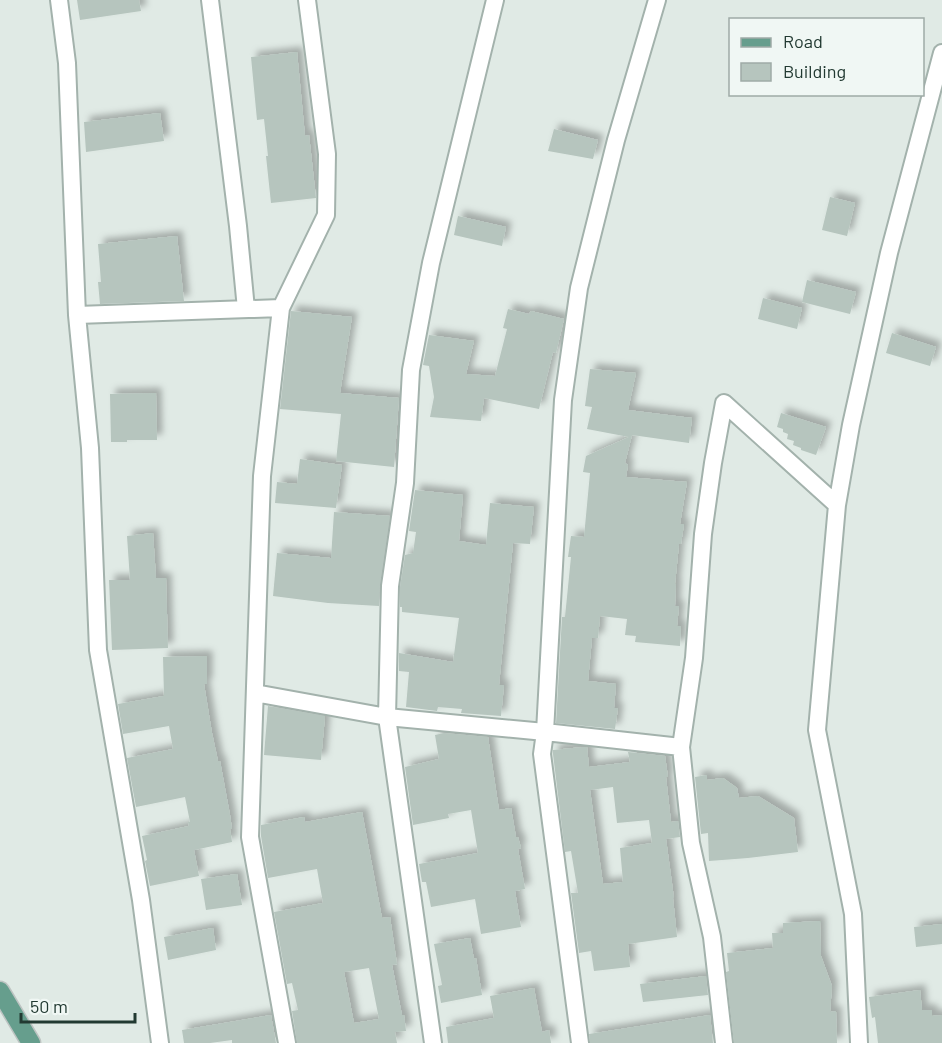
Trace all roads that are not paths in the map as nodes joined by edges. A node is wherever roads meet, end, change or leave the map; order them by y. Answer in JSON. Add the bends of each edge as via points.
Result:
{"nodes":[{"id":1,"x":58,"y":0,"type":"edge"},
{"id":2,"x":210,"y":0,"type":"edge"},
{"id":3,"x":307,"y":0,"type":"edge"},
{"id":4,"x":495,"y":0,"type":"edge"},
{"id":5,"x":657,"y":0,"type":"edge"},
{"id":6,"x":942,"y":53,"type":"edge"},
{"id":7,"x":280,"y":308,"type":"junction"},
{"id":8,"x":246,"y":309,"type":"junction"},
{"id":9,"x":77,"y":315,"type":"junction"},
{"id":10,"x":837,"y":505,"type":"junction"},
{"id":11,"x":255,"y":693,"type":"junction"},
{"id":12,"x":387,"y":717,"type":"junction"},
{"id":13,"x":545,"y":732,"type":"junction"},
{"id":14,"x":681,"y":747,"type":"junction"},
{"id":15,"x":0,"y":991,"type":"edge"},
{"id":16,"x":31,"y":1043,"type":"edge"},
{"id":17,"x":160,"y":1043,"type":"edge"},
{"id":18,"x":287,"y":1043,"type":"edge"},
{"id":19,"x":433,"y":1043,"type":"edge"},
{"id":20,"x":580,"y":1043,"type":"edge"},
{"id":21,"x":724,"y":1043,"type":"edge"},
{"id":22,"x":859,"y":1043,"type":"edge"}],
"edges":[{"from":1,"to":9,"type":"street","via":[[67,63]]},
{"from":2,"to":8,"type":"street"},
{"from":3,"to":7,"type":"street","via":[[327,154],[326,215]]},
{"from":4,"to":12,"type":"street","via":[[431,263],[411,370],[405,483],[390,586]]},
{"from":5,"to":13,"type":"street","via":[[579,288],[563,400]]},
{"from":6,"to":10,"type":"street","via":[[889,253]]},
{"from":7,"to":8,"type":"street"},
{"from":7,"to":11,"type":"street","via":[[262,476]]},
{"from":8,"to":9,"type":"street"},
{"from":9,"to":17,"type":"street","via":[[90,448],[98,650],[141,900]]},
{"from":10,"to":14,"type":"street","via":[[724,403],[703,534],[694,658]]},
{"from":10,"to":22,"type":"street","via":[[817,730],[853,914]]},
{"from":11,"to":12,"type":"street"},
{"from":11,"to":18,"type":"street","via":[[250,837]]},
{"from":12,"to":13,"type":"street"},
{"from":12,"to":19,"type":"street"},
{"from":13,"to":14,"type":"street"},
{"from":13,"to":20,"type":"street","via":[[542,754]]},
{"from":14,"to":21,"type":"street","via":[[691,843],[712,937]]},
{"from":15,"to":16,"type":"main road"}]}
